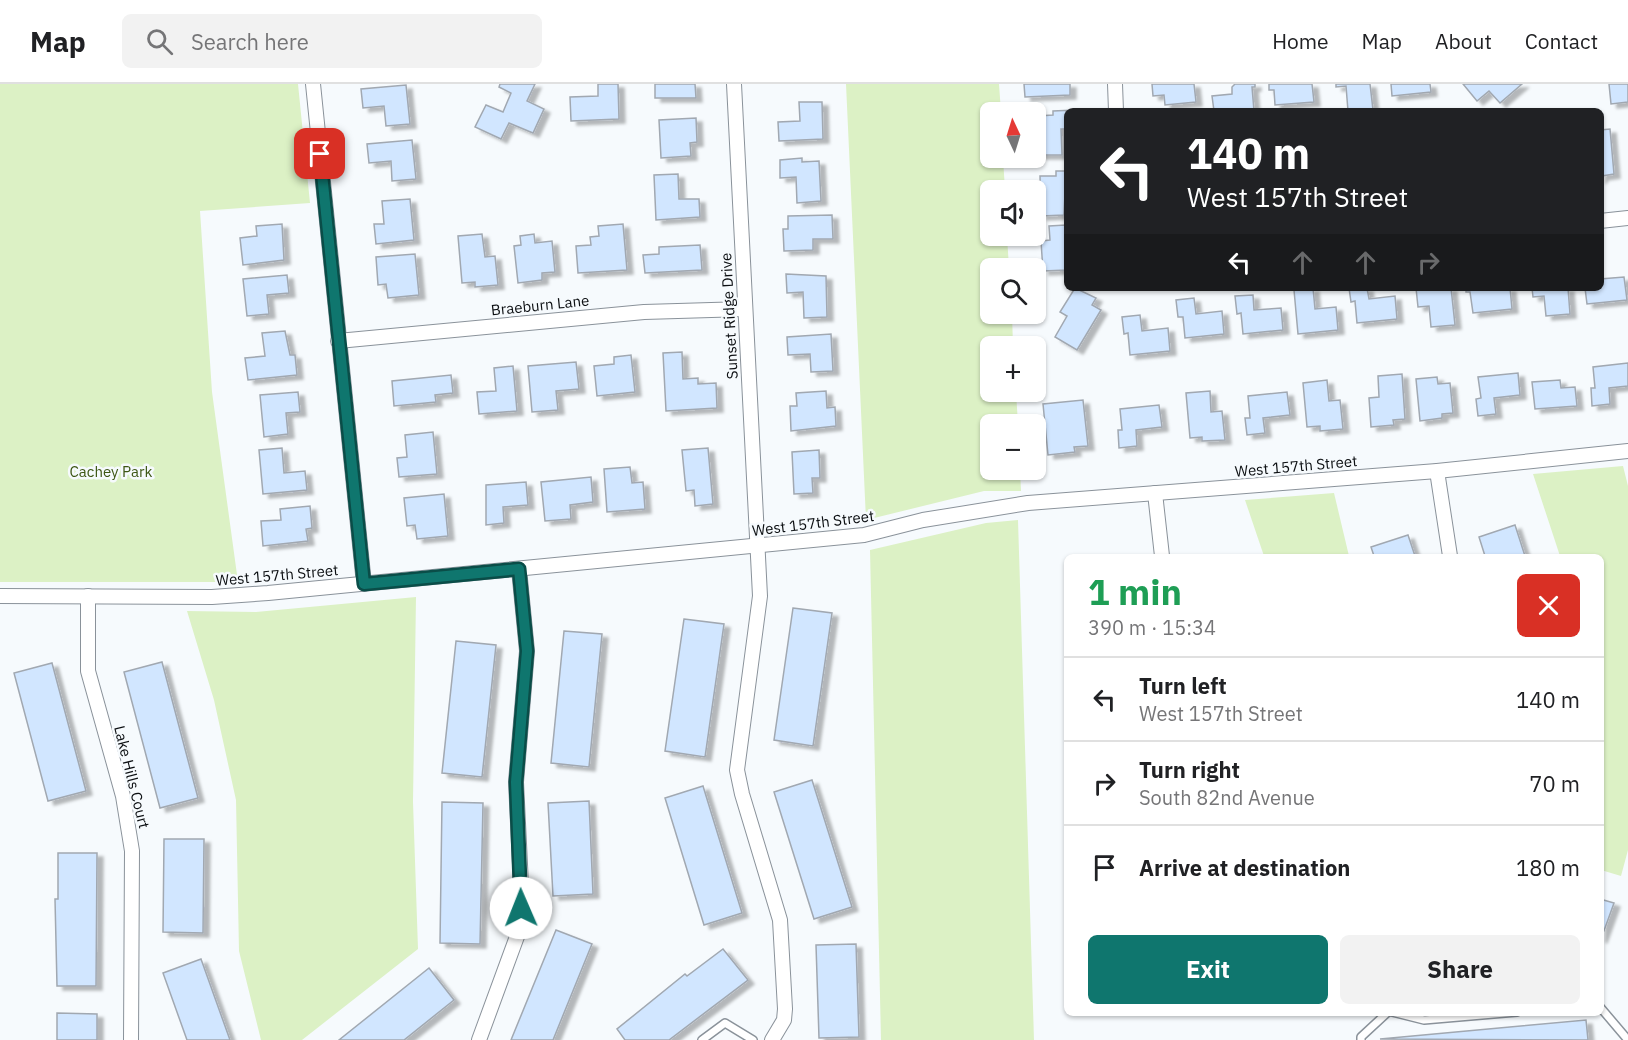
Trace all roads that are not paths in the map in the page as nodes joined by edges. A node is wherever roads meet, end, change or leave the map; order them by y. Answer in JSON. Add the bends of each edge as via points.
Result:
{"nodes":[{"id":1,"x":313,"y":84,"type":"edge"},
{"id":2,"x":734,"y":84,"type":"edge"},
{"id":3,"x":1115,"y":84,"type":"edge"},
{"id":4,"x":1116,"y":108,"type":"edge"},
{"id":5,"x":1628,"y":218,"type":"edge"},
{"id":6,"x":1604,"y":221,"type":"edge"},
{"id":7,"x":745,"y":309,"type":"junction"},
{"id":8,"x":338,"y":341,"type":"junction"},
{"id":9,"x":1628,"y":451,"type":"edge"},
{"id":10,"x":1437,"y":471,"type":"junction"},
{"id":11,"x":1155,"y":494,"type":"junction"},
{"id":12,"x":756,"y":547,"type":"junction"},
{"id":13,"x":1162,"y":554,"type":"edge"},
{"id":14,"x":1450,"y":554,"type":"edge"},
{"id":15,"x":519,"y":569,"type":"junction"},
{"id":16,"x":364,"y":584,"type":"junction"},
{"id":17,"x":0,"y":596,"type":"edge"},
{"id":18,"x":88,"y":596,"type":"junction"},
{"id":19,"x":1604,"y":1012,"type":"edge"},
{"id":20,"x":1385,"y":1016,"type":"edge"},
{"id":21,"x":1407,"y":1016,"type":"edge"},
{"id":22,"x":1471,"y":1016,"type":"edge"},
{"id":23,"x":131,"y":1040,"type":"edge"},
{"id":24,"x":479,"y":1040,"type":"edge"},
{"id":25,"x":702,"y":1040,"type":"edge"},
{"id":26,"x":753,"y":1040,"type":"edge"},
{"id":27,"x":772,"y":1040,"type":"edge"},
{"id":28,"x":1361,"y":1040,"type":"edge"},
{"id":29,"x":1628,"y":1040,"type":"edge"}],
"edges":[{"from":1,"to":8,"type":"street"},
{"from":2,"to":7,"type":"street","name":"Sunset Ridge Drive"},
{"from":3,"to":4,"type":"street"},
{"from":5,"to":6,"type":"street"},
{"from":7,"to":8,"type":"street","name":"Braeburn Lane","via":[[644,312]]},
{"from":7,"to":12,"type":"street","name":"Sunset Ridge Drive"},
{"from":8,"to":16,"type":"street"},
{"from":9,"to":10,"type":"street","name":"West 157th Street"},
{"from":10,"to":11,"type":"street","name":"West 157th Street"},
{"from":10,"to":14,"type":"street"},
{"from":11,"to":12,"type":"street","name":"West 157th Street","via":[[1028,503],[923,520],[864,535]]},
{"from":11,"to":13,"type":"street"},
{"from":12,"to":15,"type":"street","name":"West 157th Street"},
{"from":12,"to":27,"type":"street","name":"Sunset Ridge Drive","via":[[760,614],[737,770],[780,920],[785,1009],[784,1020]]},
{"from":15,"to":16,"type":"street","name":"West 157th Street"},
{"from":15,"to":24,"type":"street","via":[[527,651],[516,782],[520,920]]},
{"from":16,"to":18,"type":"street","name":"West 157th Street","via":[[212,597]]},
{"from":17,"to":18,"type":"street","name":"West 157th Street"},
{"from":18,"to":23,"type":"street","name":"Lake Hills Court","via":[[88,670],[123,796],[132,851]]},
{"from":19,"to":29,"type":"lane"},
{"from":20,"to":28,"type":"lane"},
{"from":21,"to":22,"type":"lane","via":[[1424,1020]]},
{"from":25,"to":26,"type":"lane","via":[[725,1023]]}]}
